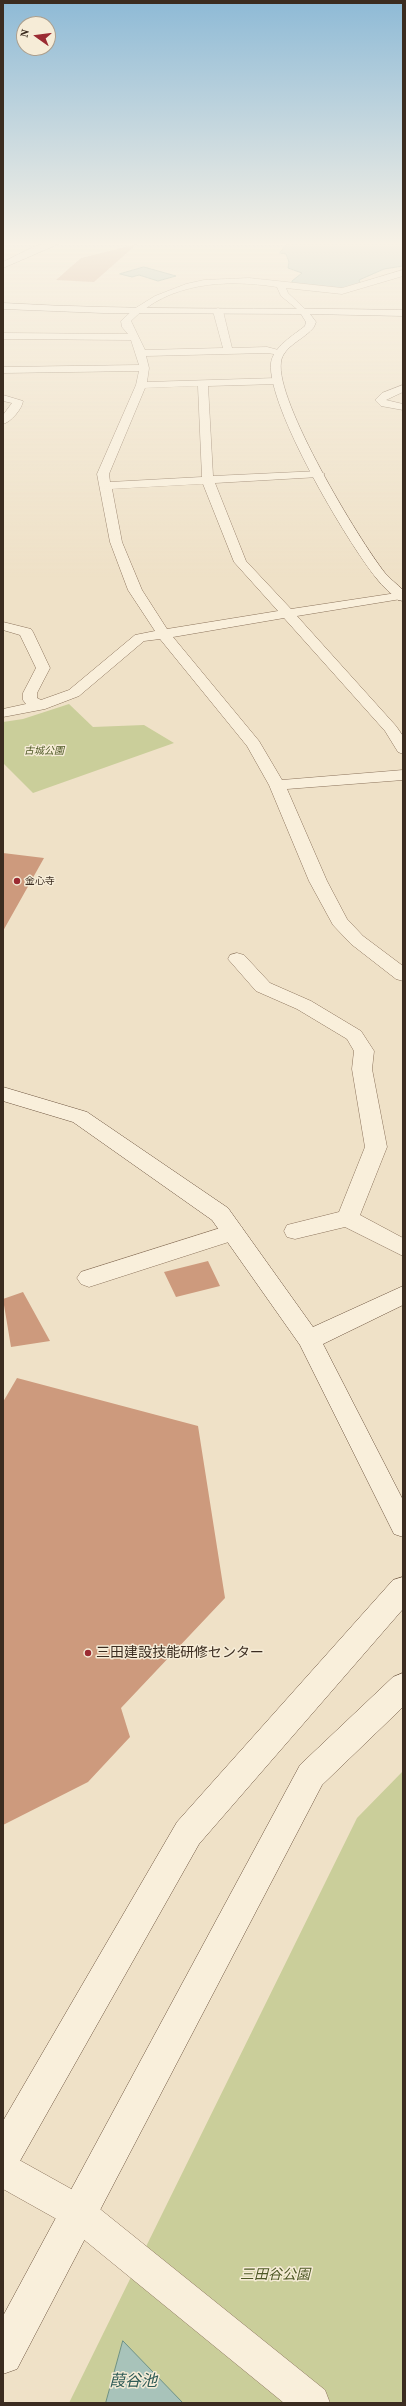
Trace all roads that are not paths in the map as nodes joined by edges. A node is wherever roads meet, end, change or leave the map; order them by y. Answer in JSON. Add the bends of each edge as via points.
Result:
{"nodes":[{"id":1,"x":142,"y":355,"type":"edge"},
{"id":2,"x":279,"y":355,"type":"edge"},
{"id":3,"x":144,"y":368,"type":"junction"},
{"id":4,"x":3,"y":370,"type":"edge"},
{"id":5,"x":277,"y":381,"type":"junction"},
{"id":6,"x":203,"y":384,"type":"junction"},
{"id":7,"x":140,"y":385,"type":"junction"},
{"id":8,"x":403,"y":388,"type":"edge"},
{"id":9,"x":3,"y":398,"type":"edge"},
{"id":10,"x":403,"y":407,"type":"edge"},
{"id":11,"x":4,"y":425,"type":"edge"},
{"id":12,"x":319,"y":474,"type":"junction"},
{"id":13,"x":208,"y":481,"type":"junction"},
{"id":14,"x":105,"y":486,"type":"junction"},
{"id":15,"x":402,"y":596,"type":"edge"},
{"id":16,"x":289,"y":614,"type":"junction"},
{"id":17,"x":3,"y":626,"type":"edge"},
{"id":18,"x":163,"y":634,"type":"junction"},
{"id":19,"x":40,"y":706,"type":"junction"},
{"id":20,"x":3,"y":713,"type":"edge"},
{"id":21,"x":403,"y":749,"type":"edge"},
{"id":22,"x":403,"y":775,"type":"edge"},
{"id":23,"x":277,"y":785,"type":"junction"},
{"id":24,"x":236,"y":959,"type":"dead end"},
{"id":25,"x":403,"y":975,"type":"edge"},
{"id":26,"x":3,"y":1094,"type":"edge"},
{"id":27,"x":348,"y":1218,"type":"junction"},
{"id":28,"x":295,"y":1231,"type":"dead end"},
{"id":29,"x":233,"y":1232,"type":"junction"},
{"id":30,"x":403,"y":1248,"type":"edge"},
{"id":31,"x":89,"y":1278,"type":"dead end"},
{"id":32,"x":403,"y":1295,"type":"edge"},
{"id":33,"x":310,"y":1340,"type":"junction"},
{"id":34,"x":403,"y":1526,"type":"edge"},
{"id":35,"x":403,"y":1589,"type":"edge"},
{"id":36,"x":403,"y":1687,"type":"edge"},
{"id":37,"x":3,"y":2155,"type":"edge"},
{"id":38,"x":3,"y":2169,"type":"edge"},
{"id":39,"x":78,"y":2213,"type":"junction"},
{"id":40,"x":3,"y":2355,"type":"edge"},
{"id":41,"x":312,"y":2403,"type":"edge"}],
"edges":[{"from":1,"to":3,"type":"street"},
{"from":2,"to":5,"type":"street","via":[[275,362]]},
{"from":3,"to":4,"type":"street"},
{"from":3,"to":7,"type":"street"},
{"from":5,"to":6,"type":"street"},
{"from":5,"to":12,"type":"street","via":[[292,425]]},
{"from":6,"to":7,"type":"street"},
{"from":6,"to":13,"type":"street"},
{"from":7,"to":14,"type":"street","via":[[103,474]]},
{"from":8,"to":10,"type":"street","via":[[380,400],[384,404]]},
{"from":9,"to":11,"type":"street","via":[[18,401]]},
{"from":12,"to":13,"type":"street"},
{"from":12,"to":15,"type":"street","via":[[354,536],[382,577]]},
{"from":13,"to":14,"type":"street"},
{"from":13,"to":16,"type":"street","via":[[240,562]]},
{"from":14,"to":18,"type":"street","via":[[116,542],[135,590]]},
{"from":15,"to":16,"type":"street"},
{"from":16,"to":18,"type":"street"},
{"from":16,"to":21,"type":"street","via":[[392,729]]},
{"from":17,"to":19,"type":"street","via":[[26,632],[43,668],[30,693],[30,700]]},
{"from":18,"to":19,"type":"street","via":[[140,638],[74,693]]},
{"from":18,"to":23,"type":"street","via":[[254,744]]},
{"from":19,"to":20,"type":"street"},
{"from":22,"to":23,"type":"street"},
{"from":23,"to":25,"type":"street","via":[[318,881],[339,921],[357,940]]},
{"from":24,"to":27,"type":"street","via":[[263,987],[304,1005],[354,1035],[364,1051],[362,1069],[376,1147]]},
{"from":26,"to":29,"type":"street","via":[[80,1117],[220,1214]]},
{"from":27,"to":28,"type":"street"},
{"from":27,"to":30,"type":"street"},
{"from":29,"to":31,"type":"street"},
{"from":29,"to":33,"type":"street"},
{"from":32,"to":33,"type":"street"},
{"from":33,"to":34,"type":"street"},
{"from":35,"to":37,"type":"street","via":[[188,1833]]},
{"from":36,"to":39,"type":"street","via":[[311,1775]]},
{"from":38,"to":39,"type":"street"},
{"from":39,"to":40,"type":"street"},
{"from":39,"to":41,"type":"lane"}]}
